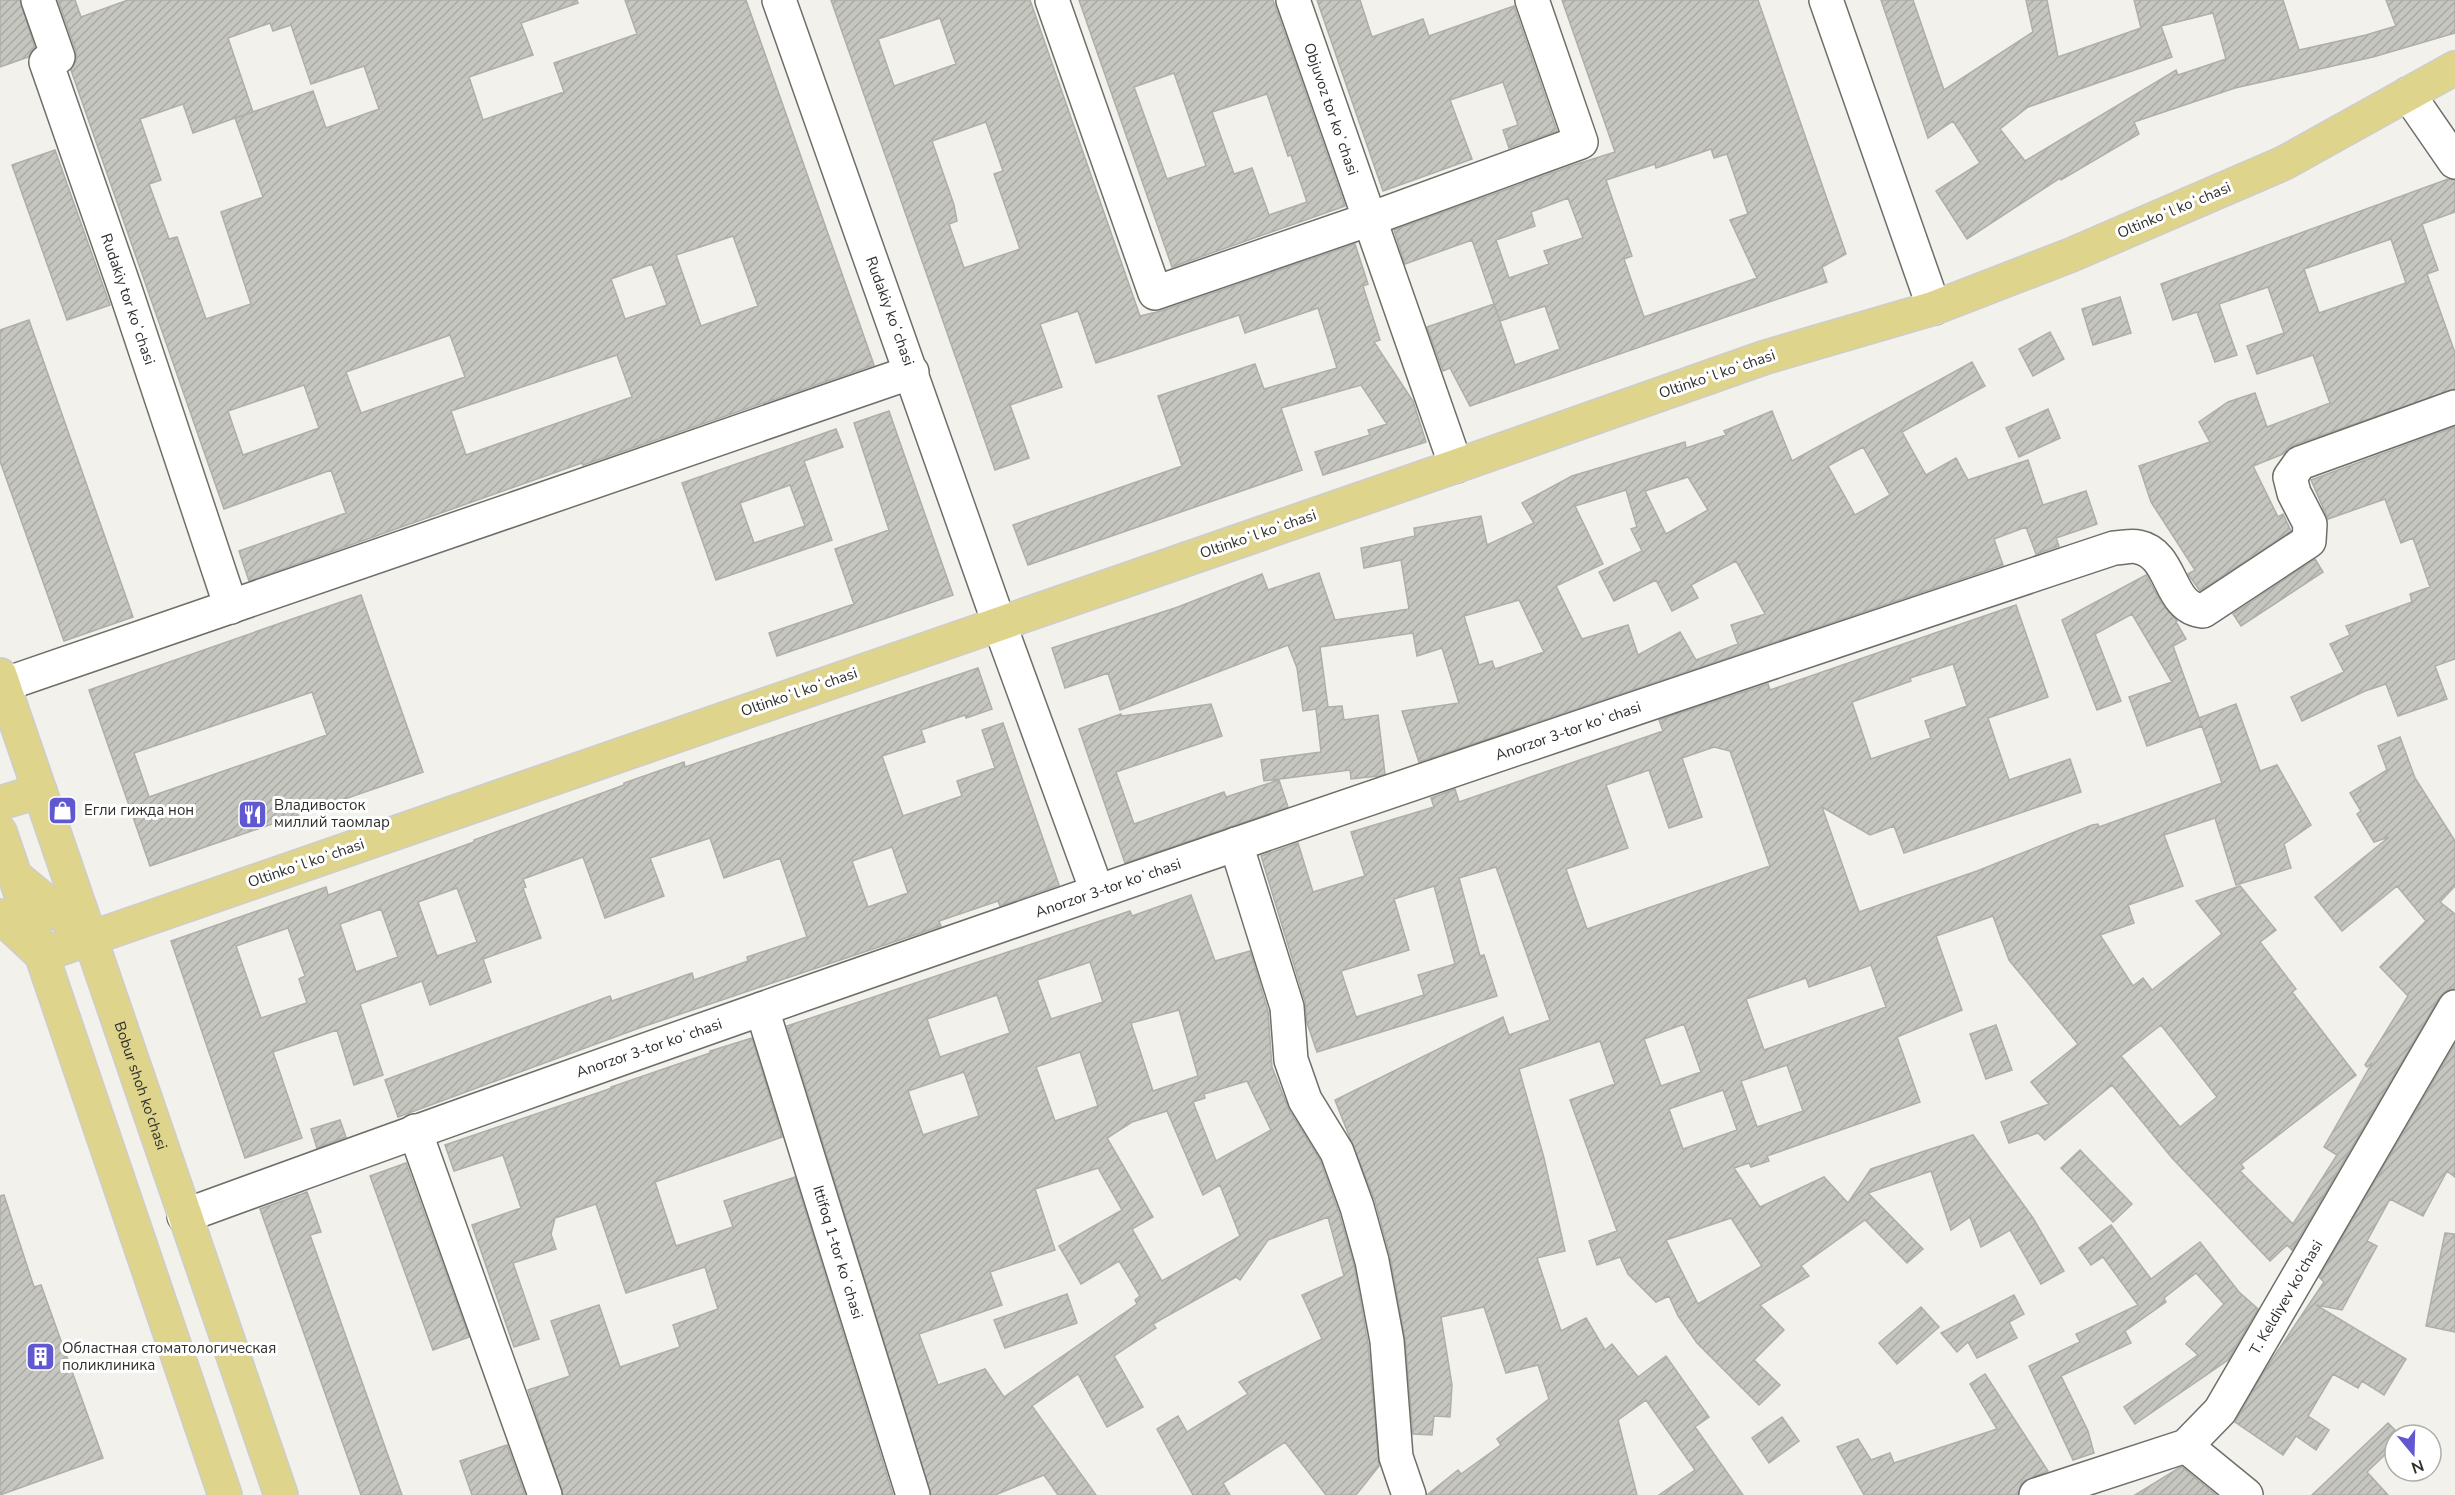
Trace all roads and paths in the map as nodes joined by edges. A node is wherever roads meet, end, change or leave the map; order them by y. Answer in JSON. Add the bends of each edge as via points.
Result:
{"nodes":[{"id":1,"x":38,"y":0,"type":"edge"},
{"id":2,"x":779,"y":0,"type":"edge"},
{"id":3,"x":1052,"y":0,"type":"edge"},
{"id":4,"x":1293,"y":0,"type":"edge"},
{"id":5,"x":1532,"y":0,"type":"edge"},
{"id":6,"x":1826,"y":0,"type":"edge"},
{"id":7,"x":2455,"y":68,"type":"edge"},
{"id":8,"x":2408,"y":94,"type":"junction"},
{"id":9,"x":2455,"y":162,"type":"edge"},
{"id":10,"x":1370,"y":219,"type":"junction"},
{"id":11,"x":1934,"y":308,"type":"junction"},
{"id":12,"x":912,"y":372,"type":"junction"},
{"id":13,"x":2455,"y":407,"type":"edge"},
{"id":14,"x":1456,"y":466,"type":"junction"},
{"id":15,"x":231,"y":607,"type":"junction"},
{"id":16,"x":999,"y":623,"type":"junction"},
{"id":17,"x":2,"y":680,"type":"edge"},
{"id":18,"x":40,"y":791,"type":"junction"},
{"id":19,"x":0,"y":804,"type":"edge"},
{"id":20,"x":0,"y":831,"type":"edge"},
{"id":21,"x":1236,"y":844,"type":"junction"},
{"id":22,"x":64,"y":861,"type":"junction"},
{"id":23,"x":5,"y":874,"type":"edge"},
{"id":24,"x":1097,"y":891,"type":"junction"},
{"id":25,"x":0,"y":915,"type":"edge"},
{"id":26,"x":90,"y":938,"type":"junction"},
{"id":27,"x":42,"y":955,"type":"junction"},
{"id":28,"x":2455,"y":1007,"type":"edge"},
{"id":29,"x":762,"y":1009,"type":"junction"},
{"id":30,"x":415,"y":1131,"type":"junction"},
{"id":31,"x":184,"y":1216,"type":"junction"},
{"id":32,"x":2186,"y":1446,"type":"junction"},
{"id":33,"x":225,"y":1495,"type":"edge"},
{"id":34,"x":281,"y":1495,"type":"edge"},
{"id":35,"x":545,"y":1495,"type":"edge"},
{"id":36,"x":913,"y":1495,"type":"edge"},
{"id":37,"x":1408,"y":1495,"type":"edge"},
{"id":38,"x":2036,"y":1495,"type":"edge"},
{"id":39,"x":2246,"y":1495,"type":"edge"}],
"edges":[{"from":1,"to":15,"type":"street","name":"Rudakiy tor koʻchasi","via":[[58,57],[46,62]]},
{"from":2,"to":12,"type":"street","name":"Rudakiy koʻchasi"},
{"from":3,"to":10,"type":"street","via":[[1155,293]]},
{"from":4,"to":10,"type":"street","name":"Objuvoz tor koʻchasi"},
{"from":5,"to":10,"type":"street","via":[[1581,142]]},
{"from":6,"to":11,"type":"street"},
{"from":7,"to":8,"type":"main road","name":"Oltinkoʻl koʻchasi"},
{"from":8,"to":9,"type":"street"},
{"from":8,"to":11,"type":"main road","name":"Oltinkoʻl koʻchasi","via":[[2284,163],[2072,255]]},
{"from":10,"to":14,"type":"street","name":"Objuvoz tor koʻchasi"},
{"from":11,"to":14,"type":"main road","name":"Oltinkoʻl koʻchasi","via":[[1766,357]]},
{"from":12,"to":15,"type":"street"},
{"from":12,"to":16,"type":"street","name":"Rudakiy koʻchasi"},
{"from":13,"to":21,"type":"street","name":"Anorzor 3-tor koʻchasi","via":[[2300,463],[2290,477],[2310,524],[2309,541],[2203,610],[2192,610],[2182,600],[2156,554],[2138,546],[2115,548]]},
{"from":14,"to":16,"type":"main road","name":"Oltinkoʻl koʻchasi"},
{"from":15,"to":17,"type":"street"},
{"from":16,"to":24,"type":"street","name":"Rudakiy koʻchasi"},
{"from":16,"to":26,"type":"main road","name":"Oltinkoʻl koʻchasi"},
{"from":17,"to":18,"type":"main road","name":"Bobur shoh ko'chasi"},
{"from":18,"to":19,"type":"main road"},
{"from":18,"to":22,"type":"main road","name":"Bobur shoh ko'chasi"},
{"from":20,"to":23,"type":"main road"},
{"from":21,"to":24,"type":"street","name":"Anorzor 3-tor koʻchasi"},
{"from":21,"to":37,"type":"street","via":[[1287,1007],[1291,1060],[1305,1100],[1337,1152],[1372,1261],[1387,1341],[1396,1457]]},
{"from":22,"to":23,"type":"main road"},
{"from":22,"to":26,"type":"main road","name":"Bobur shoh ko'chasi"},
{"from":23,"to":26,"type":"main road"},
{"from":23,"to":27,"type":"main road"},
{"from":24,"to":29,"type":"street","name":"Anorzor 3-tor koʻchasi"},
{"from":25,"to":27,"type":"main road"},
{"from":26,"to":27,"type":"main road","name":"Oltinkoʻl koʻchasi"},
{"from":26,"to":31,"type":"main road","name":"Bobur shoh ko'chasi"},
{"from":27,"to":33,"type":"main road"},
{"from":28,"to":32,"type":"street","name":"T. Keldiyev ko'chasi","via":[[2220,1411]]},
{"from":29,"to":30,"type":"street","name":"Anorzor 3-tor koʻchasi"},
{"from":29,"to":36,"type":"street","name":"Ittifoq 1-tor koʻchasi"},
{"from":30,"to":31,"type":"street","name":"Anorzor 3-tor koʻchasi"},
{"from":30,"to":35,"type":"street"},
{"from":31,"to":34,"type":"main road","name":"Bobur shoh ko'chasi"},
{"from":32,"to":38,"type":"street","name":"T. Keldiyev ko'chasi"},
{"from":32,"to":39,"type":"street"}]}
